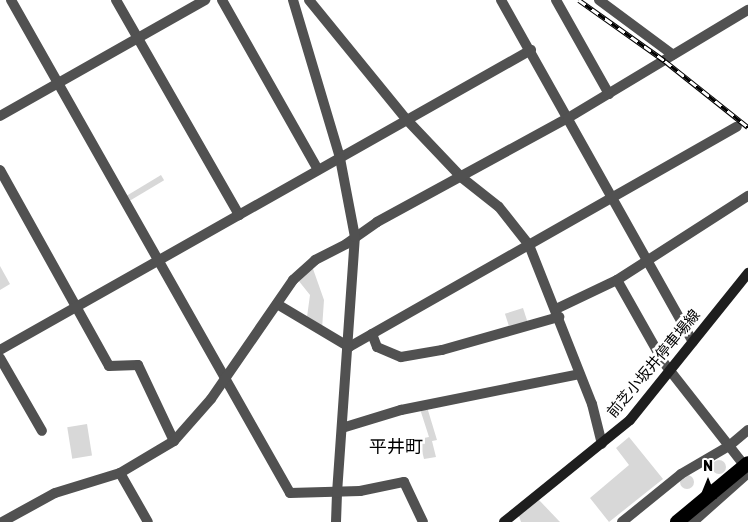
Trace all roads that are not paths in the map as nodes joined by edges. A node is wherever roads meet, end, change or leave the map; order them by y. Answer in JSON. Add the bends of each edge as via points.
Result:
{"nodes":[{"id":1,"x":10,"y":0,"type":"edge"},
{"id":2,"x":116,"y":0,"type":"edge"},
{"id":3,"x":205,"y":0,"type":"edge"},
{"id":4,"x":222,"y":0,"type":"edge"},
{"id":5,"x":293,"y":0,"type":"edge"},
{"id":6,"x":309,"y":0,"type":"edge"},
{"id":7,"x":501,"y":0,"type":"edge"},
{"id":8,"x":556,"y":0,"type":"edge"},
{"id":9,"x":599,"y":0,"type":"edge"},
{"id":10,"x":748,"y":10,"type":"edge"},
{"id":11,"x":137,"y":37,"type":"junction"},
{"id":12,"x":531,"y":50,"type":"junction"},
{"id":13,"x":673,"y":55,"type":"junction"},
{"id":14,"x":57,"y":83,"type":"junction"},
{"id":15,"x":609,"y":94,"type":"junction"},
{"id":16,"x":0,"y":116,"type":"edge"},
{"id":17,"x":568,"y":118,"type":"junction"},
{"id":18,"x":407,"y":120,"type":"junction"},
{"id":19,"x":737,"y":128,"type":"dead end"},
{"id":20,"x":340,"y":158,"type":"junction"},
{"id":21,"x":0,"y":170,"type":"edge"},
{"id":22,"x":318,"y":170,"type":"junction"},
{"id":23,"x":461,"y":177,"type":"junction"},
{"id":24,"x":748,"y":196,"type":"edge"},
{"id":25,"x":614,"y":198,"type":"junction"},
{"id":26,"x":239,"y":215,"type":"junction"},
{"id":27,"x":355,"y":237,"type":"junction"},
{"id":28,"x":529,"y":245,"type":"junction"},
{"id":29,"x":158,"y":262,"type":"junction"},
{"id":30,"x":647,"y":262,"type":"junction"},
{"id":31,"x":748,"y":273,"type":"edge"},
{"id":32,"x":617,"y":280,"type":"junction"},
{"id":33,"x":277,"y":304,"type":"junction"},
{"id":34,"x":78,"y":305,"type":"junction"},
{"id":35,"x":558,"y":313,"type":"junction"},
{"id":36,"x":372,"y":334,"type":"junction"},
{"id":37,"x":693,"y":342,"type":"junction"},
{"id":38,"x":349,"y":347,"type":"junction"},
{"id":39,"x":0,"y":350,"type":"edge"},
{"id":40,"x":0,"y":358,"type":"edge"},
{"id":41,"x":671,"y":370,"type":"junction"},
{"id":42,"x":579,"y":374,"type":"junction"},
{"id":43,"x":225,"y":378,"type":"junction"},
{"id":44,"x":342,"y":428,"type":"junction"},
{"id":45,"x":748,"y":430,"type":"edge"},
{"id":46,"x":42,"y":431,"type":"dead end"},
{"id":47,"x":174,"y":441,"type":"junction"},
{"id":48,"x":602,"y":444,"type":"junction"},
{"id":49,"x":729,"y":446,"type":"junction"},
{"id":50,"x":748,"y":463,"type":"edge"},
{"id":51,"x":748,"y":471,"type":"edge"},
{"id":52,"x":120,"y":473,"type":"junction"},
{"id":53,"x":337,"y":493,"type":"junction"},
{"id":54,"x":2,"y":522,"type":"edge"},
{"id":55,"x":148,"y":522,"type":"edge"},
{"id":56,"x":336,"y":522,"type":"edge"},
{"id":57,"x":423,"y":522,"type":"edge"},
{"id":58,"x":504,"y":522,"type":"edge"},
{"id":59,"x":622,"y":522,"type":"edge"},
{"id":60,"x":677,"y":522,"type":"edge"},
{"id":61,"x":693,"y":522,"type":"edge"}],
"edges":[{"from":1,"to":14,"type":"street"},
{"from":2,"to":11,"type":"street"},
{"from":3,"to":11,"type":"street"},
{"from":4,"to":22,"type":"street"},
{"from":5,"to":20,"type":"street"},
{"from":6,"to":18,"type":"street"},
{"from":7,"to":12,"type":"street"},
{"from":8,"to":15,"type":"street"},
{"from":9,"to":13,"type":"street"},
{"from":10,"to":13,"type":"street"},
{"from":11,"to":14,"type":"street"},
{"from":11,"to":26,"type":"street"},
{"from":12,"to":17,"type":"street"},
{"from":12,"to":18,"type":"street"},
{"from":13,"to":15,"type":"street"},
{"from":14,"to":16,"type":"street"},
{"from":14,"to":29,"type":"street"},
{"from":15,"to":17,"type":"street"},
{"from":17,"to":23,"type":"street"},
{"from":17,"to":25,"type":"street"},
{"from":18,"to":20,"type":"street"},
{"from":18,"to":23,"type":"street"},
{"from":19,"to":25,"type":"street"},
{"from":20,"to":22,"type":"street"},
{"from":20,"to":27,"type":"street"},
{"from":21,"to":34,"type":"street"},
{"from":22,"to":26,"type":"street"},
{"from":23,"to":27,"type":"street"},
{"from":23,"to":28,"type":"street","via":[[499,207]]},
{"from":24,"to":30,"type":"street"},
{"from":25,"to":28,"type":"street"},
{"from":25,"to":30,"type":"street"},
{"from":26,"to":29,"type":"street"},
{"from":27,"to":33,"type":"street","via":[[307,266]]},
{"from":27,"to":38,"type":"street"},
{"from":28,"to":35,"type":"street"},
{"from":28,"to":36,"type":"street"},
{"from":29,"to":34,"type":"street"},
{"from":29,"to":43,"type":"street"},
{"from":30,"to":32,"type":"street"},
{"from":30,"to":37,"type":"street"},
{"from":31,"to":37,"type":"main road","name":"前芝小坂井停車場線"},
{"from":32,"to":35,"type":"street"},
{"from":32,"to":41,"type":"street"},
{"from":33,"to":38,"type":"street"},
{"from":33,"to":43,"type":"street"},
{"from":34,"to":39,"type":"street"},
{"from":34,"to":47,"type":"street","via":[[109,366],[138,365]]},
{"from":35,"to":36,"type":"street","via":[[442,350],[401,357],[377,347]]},
{"from":35,"to":42,"type":"street"},
{"from":36,"to":38,"type":"street"},
{"from":37,"to":41,"type":"main road","name":"前芝小坂井停車場線"},
{"from":38,"to":44,"type":"street"},
{"from":40,"to":46,"type":"street"},
{"from":41,"to":48,"type":"main road","name":"前芝小坂井停車場線","via":[[630,420]]},
{"from":41,"to":49,"type":"street"},
{"from":42,"to":44,"type":"street","via":[[401,410]]},
{"from":42,"to":48,"type":"street","via":[[592,404]]},
{"from":43,"to":47,"type":"street"},
{"from":43,"to":53,"type":"street","via":[[290,494]]},
{"from":44,"to":53,"type":"street"},
{"from":45,"to":49,"type":"street"},
{"from":47,"to":52,"type":"street"},
{"from":48,"to":58,"type":"main road","name":"前芝小坂井停車場線"},
{"from":49,"to":51,"type":"street"},
{"from":49,"to":59,"type":"street","via":[[681,474]]},
{"from":50,"to":60,"type":"highway"},
{"from":51,"to":61,"type":"street"},
{"from":52,"to":54,"type":"street","via":[[55,493]]},
{"from":52,"to":55,"type":"street"},
{"from":53,"to":56,"type":"street"},
{"from":53,"to":57,"type":"street","via":[[404,482]]}]}
